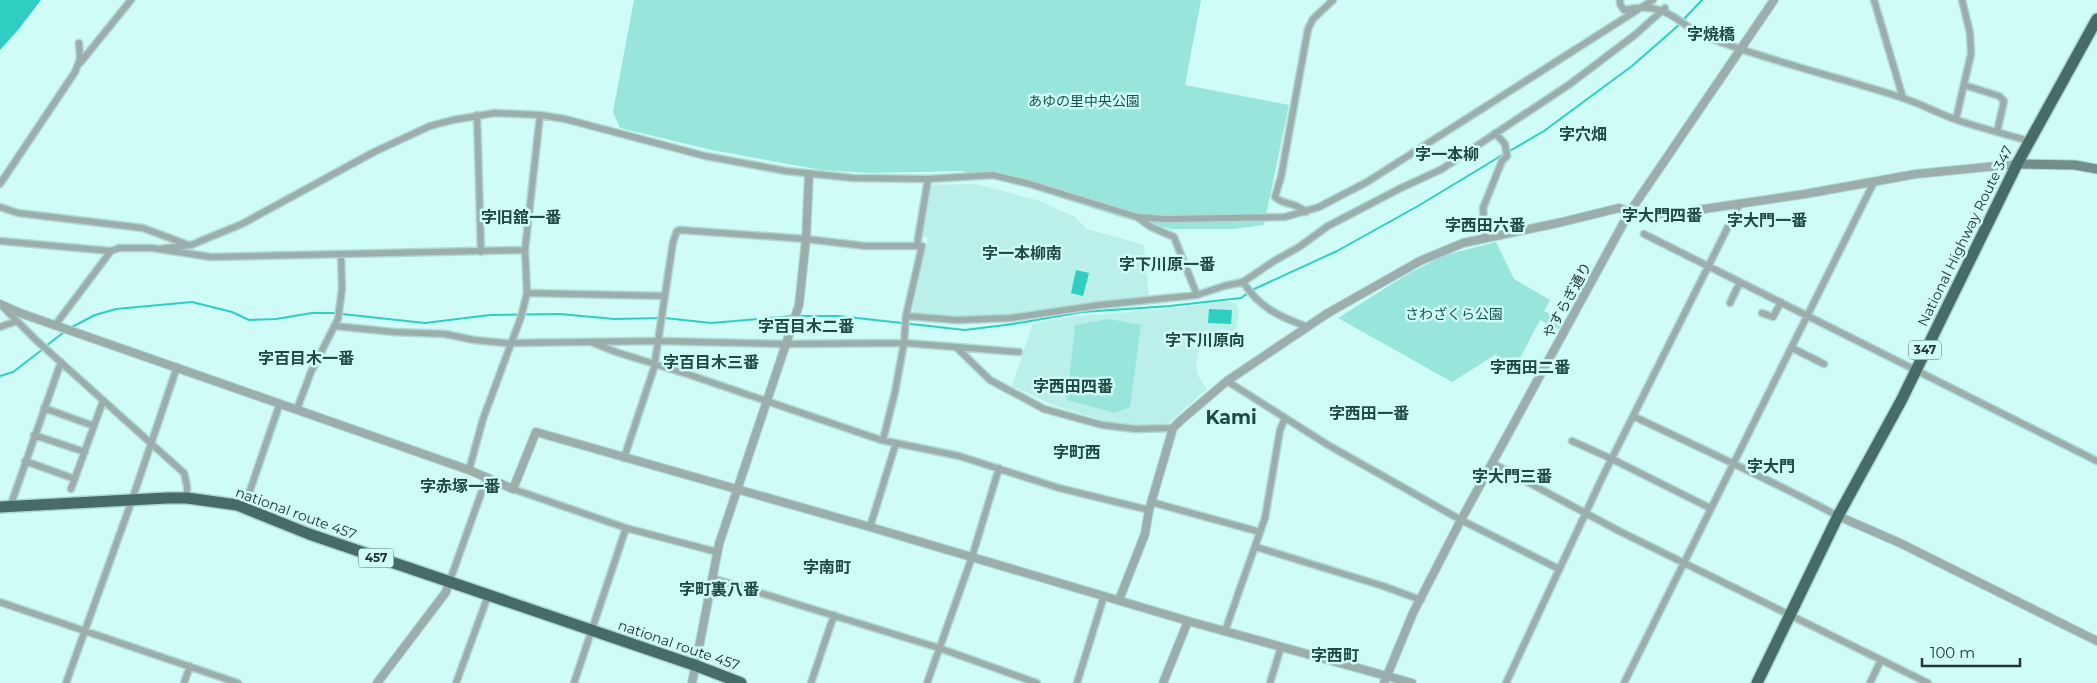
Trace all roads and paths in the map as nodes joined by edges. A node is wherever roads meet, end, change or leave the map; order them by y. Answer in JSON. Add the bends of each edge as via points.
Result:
{"nodes":[{"id":1,"x":131,"y":0,"type":"edge"},
{"id":2,"x":1333,"y":0,"type":"edge"},
{"id":3,"x":1620,"y":0,"type":"edge"},
{"id":4,"x":1774,"y":0,"type":"edge"},
{"id":5,"x":1874,"y":0,"type":"edge"},
{"id":6,"x":1962,"y":0,"type":"edge"},
{"id":7,"x":1651,"y":2,"type":"edge"},
{"id":8,"x":1664,"y":8,"type":"junction"},
{"id":9,"x":2097,"y":19,"type":"edge"},
{"id":10,"x":79,"y":43,"type":"dead end"},
{"id":11,"x":1741,"y":50,"type":"junction"},
{"id":12,"x":78,"y":65,"type":"junction"},
{"id":13,"x":1964,"y":85,"type":"junction"},
{"id":14,"x":1903,"y":98,"type":"junction"},
{"id":15,"x":540,"y":114,"type":"junction"},
{"id":16,"x":477,"y":115,"type":"junction"},
{"id":17,"x":1956,"y":119,"type":"junction"},
{"id":18,"x":1997,"y":132,"type":"junction"},
{"id":19,"x":1495,"y":133,"type":"junction"},
{"id":20,"x":2029,"y":141,"type":"junction"},
{"id":21,"x":2017,"y":164,"type":"junction"},
{"id":22,"x":2097,"y":169,"type":"edge"},
{"id":23,"x":809,"y":174,"type":"junction"},
{"id":24,"x":928,"y":179,"type":"junction"},
{"id":25,"x":1,"y":181,"type":"edge"},
{"id":26,"x":1874,"y":182,"type":"junction"},
{"id":27,"x":1740,"y":204,"type":"junction"},
{"id":28,"x":0,"y":207,"type":"edge"},
{"id":29,"x":1306,"y":212,"type":"junction"},
{"id":30,"x":1629,"y":213,"type":"junction"},
{"id":31,"x":1137,"y":217,"type":"junction"},
{"id":32,"x":1644,"y":234,"type":"dead end"},
{"id":33,"x":806,"y":238,"type":"junction"},
{"id":34,"x":1485,"y":238,"type":"junction"},
{"id":35,"x":0,"y":241,"type":"edge"},
{"id":36,"x":917,"y":245,"type":"junction"},
{"id":37,"x":189,"y":246,"type":"junction"},
{"id":38,"x":160,"y":249,"type":"junction"},
{"id":39,"x":111,"y":250,"type":"junction"},
{"id":40,"x":525,"y":250,"type":"junction"},
{"id":41,"x":481,"y":252,"type":"junction"},
{"id":42,"x":342,"y":254,"type":"junction"},
{"id":43,"x":1708,"y":266,"type":"junction"},
{"id":44,"x":1243,"y":282,"type":"junction"},
{"id":45,"x":1740,"y":282,"type":"junction"},
{"id":46,"x":527,"y":293,"type":"junction"},
{"id":47,"x":665,"y":296,"type":"junction"},
{"id":48,"x":1197,"y":296,"type":"junction"},
{"id":49,"x":1782,"y":302,"type":"junction"},
{"id":50,"x":1730,"y":303,"type":"dead end"},
{"id":51,"x":0,"y":305,"type":"edge"},
{"id":52,"x":1762,"y":313,"type":"dead end"},
{"id":53,"x":1808,"y":315,"type":"junction"},
{"id":54,"x":906,"y":317,"type":"junction"},
{"id":55,"x":17,"y":321,"type":"junction"},
{"id":56,"x":56,"y":324,"type":"junction"},
{"id":57,"x":335,"y":326,"type":"junction"},
{"id":58,"x":0,"y":327,"type":"edge"},
{"id":59,"x":1308,"y":327,"type":"junction"},
{"id":60,"x":658,"y":341,"type":"junction"},
{"id":61,"x":590,"y":342,"type":"junction"},
{"id":62,"x":512,"y":343,"type":"junction"},
{"id":63,"x":904,"y":343,"type":"junction"},
{"id":64,"x":786,"y":344,"type":"junction"},
{"id":65,"x":956,"y":348,"type":"junction"},
{"id":66,"x":1792,"y":348,"type":"junction"},
{"id":67,"x":1019,"y":352,"type":"dead end"},
{"id":68,"x":59,"y":360,"type":"junction"},
{"id":69,"x":654,"y":363,"type":"junction"},
{"id":70,"x":1824,"y":364,"type":"dead end"},
{"id":71,"x":177,"y":367,"type":"junction"},
{"id":72,"x":1916,"y":370,"type":"junction"},
{"id":73,"x":1227,"y":381,"type":"junction"},
{"id":74,"x":103,"y":401,"type":"junction"},
{"id":75,"x":768,"y":402,"type":"junction"},
{"id":76,"x":280,"y":403,"type":"junction"},
{"id":77,"x":44,"y":408,"type":"junction"},
{"id":78,"x":297,"y":409,"type":"junction"},
{"id":79,"x":1633,"y":416,"type":"junction"},
{"id":80,"x":1285,"y":418,"type":"junction"},
{"id":81,"x":94,"y":426,"type":"junction"},
{"id":82,"x":1173,"y":428,"type":"junction"},
{"id":83,"x":34,"y":435,"type":"junction"},
{"id":84,"x":883,"y":440,"type":"junction"},
{"id":85,"x":1572,"y":441,"type":"dead end"},
{"id":86,"x":896,"y":443,"type":"junction"},
{"id":87,"x":151,"y":444,"type":"junction"},
{"id":88,"x":85,"y":452,"type":"junction"},
{"id":89,"x":624,"y":458,"type":"junction"},
{"id":90,"x":1612,"y":458,"type":"junction"},
{"id":91,"x":25,"y":461,"type":"junction"},
{"id":92,"x":2097,"y":461,"type":"edge"},
{"id":93,"x":1492,"y":463,"type":"junction"},
{"id":94,"x":1734,"y":465,"type":"junction"},
{"id":95,"x":999,"y":468,"type":"junction"},
{"id":96,"x":468,"y":470,"type":"junction"},
{"id":97,"x":487,"y":477,"type":"junction"},
{"id":98,"x":75,"y":479,"type":"junction"},
{"id":99,"x":72,"y":489,"type":"dead end"},
{"id":100,"x":513,"y":489,"type":"junction"},
{"id":101,"x":736,"y":490,"type":"junction"},
{"id":102,"x":187,"y":498,"type":"junction"},
{"id":103,"x":132,"y":500,"type":"junction"},
{"id":104,"x":1151,"y":502,"type":"junction"},
{"id":105,"x":5,"y":507,"type":"edge"},
{"id":106,"x":244,"y":508,"type":"junction"},
{"id":107,"x":1710,"y":508,"type":"junction"},
{"id":108,"x":1149,"y":510,"type":"junction"},
{"id":109,"x":1586,"y":513,"type":"junction"},
{"id":110,"x":1838,"y":516,"type":"junction"},
{"id":111,"x":1461,"y":520,"type":"junction"},
{"id":112,"x":870,"y":527,"type":"junction"},
{"id":113,"x":626,"y":528,"type":"junction"},
{"id":114,"x":1260,"y":532,"type":"junction"},
{"id":115,"x":1256,"y":547,"type":"junction"},
{"id":116,"x":717,"y":552,"type":"junction"},
{"id":117,"x":972,"y":557,"type":"junction"},
{"id":118,"x":1683,"y":562,"type":"junction"},
{"id":119,"x":1559,"y":569,"type":"junction"},
{"id":120,"x":712,"y":578,"type":"junction"},
{"id":121,"x":449,"y":583,"type":"junction"},
{"id":122,"x":488,"y":596,"type":"junction"},
{"id":123,"x":1104,"y":596,"type":"junction"},
{"id":124,"x":1119,"y":600,"type":"junction"},
{"id":125,"x":1420,"y":600,"type":"junction"},
{"id":126,"x":0,"y":602,"type":"edge"},
{"id":127,"x":834,"y":614,"type":"junction"},
{"id":128,"x":1790,"y":614,"type":"junction"},
{"id":129,"x":1188,"y":620,"type":"junction"},
{"id":130,"x":84,"y":630,"type":"junction"},
{"id":131,"x":592,"y":631,"type":"junction"},
{"id":132,"x":1225,"y":631,"type":"junction"},
{"id":133,"x":2097,"y":641,"type":"edge"},
{"id":134,"x":1281,"y":647,"type":"junction"},
{"id":135,"x":940,"y":648,"type":"junction"},
{"id":136,"x":1881,"y":660,"type":"junction"},
{"id":137,"x":190,"y":666,"type":"junction"},
{"id":138,"x":697,"y":666,"type":"junction"},
{"id":139,"x":1386,"y":680,"type":"edge"},
{"id":140,"x":66,"y":683,"type":"edge"},
{"id":141,"x":184,"y":683,"type":"edge"},
{"id":142,"x":238,"y":683,"type":"edge"},
{"id":143,"x":377,"y":683,"type":"edge"},
{"id":144,"x":456,"y":683,"type":"edge"},
{"id":145,"x":574,"y":683,"type":"edge"},
{"id":146,"x":692,"y":683,"type":"edge"},
{"id":147,"x":741,"y":683,"type":"edge"},
{"id":148,"x":811,"y":683,"type":"edge"},
{"id":149,"x":927,"y":683,"type":"edge"},
{"id":150,"x":1037,"y":683,"type":"edge"},
{"id":151,"x":1077,"y":683,"type":"edge"},
{"id":152,"x":1163,"y":683,"type":"edge"},
{"id":153,"x":1270,"y":683,"type":"edge"},
{"id":154,"x":1412,"y":683,"type":"edge"},
{"id":155,"x":1506,"y":683,"type":"edge"},
{"id":156,"x":1624,"y":683,"type":"edge"},
{"id":157,"x":1757,"y":683,"type":"edge"},
{"id":158,"x":1870,"y":683,"type":"edge"},
{"id":159,"x":1928,"y":683,"type":"edge"}],
"edges":[{"from":1,"to":12,"type":"street"},
{"from":2,"to":29,"type":"street","via":[[1313,19],[1308,29],[1275,197],[1300,206]]},
{"from":3,"to":7,"type":"street","via":[[1624,10]]},
{"from":4,"to":11,"type":"street","name":"やすらぎ通り"},
{"from":5,"to":14,"type":"street"},
{"from":6,"to":13,"type":"street","via":[[1971,45]]},
{"from":7,"to":8,"type":"street"},
{"from":7,"to":29,"type":"street","via":[[1367,182]]},
{"from":8,"to":11,"type":"street","via":[[1700,34]]},
{"from":8,"to":19,"type":"street","via":[[1636,34],[1570,84]]},
{"from":9,"to":20,"type":"highway","name":"National Highway Route 347","number":"347"},
{"from":10,"to":12,"type":"street"},
{"from":11,"to":14,"type":"street"},
{"from":11,"to":30,"type":"street","name":"やすらぎ通り"},
{"from":12,"to":25,"type":"street"},
{"from":13,"to":17,"type":"street"},
{"from":13,"to":18,"type":"street","via":[[2000,96],[2004,101]]},
{"from":14,"to":17,"type":"street"},
{"from":15,"to":16,"type":"street"},
{"from":15,"to":23,"type":"street","via":[[705,156]]},
{"from":15,"to":40,"type":"street"},
{"from":16,"to":37,"type":"street","via":[[430,126],[406,136],[242,224]]},
{"from":16,"to":41,"type":"street"},
{"from":17,"to":18,"type":"street"},
{"from":18,"to":20,"type":"street"},
{"from":19,"to":34,"type":"street","via":[[1505,144],[1507,156],[1483,208]]},
{"from":19,"to":44,"type":"street","via":[[1442,170],[1328,226]]},
{"from":20,"to":21,"type":"highway","name":"National Highway Route 347","number":"347"},
{"from":21,"to":22,"type":"main road","via":[[2075,165]]},
{"from":21,"to":26,"type":"street"},
{"from":21,"to":72,"type":"highway","name":"National Highway Route 347","number":"347"},
{"from":23,"to":24,"type":"street"},
{"from":23,"to":33,"type":"street"},
{"from":24,"to":31,"type":"street","via":[[992,175],[1010,178]]},
{"from":24,"to":36,"type":"street"},
{"from":26,"to":27,"type":"street"},
{"from":26,"to":53,"type":"street"},
{"from":27,"to":30,"type":"street","via":[[1640,216]]},
{"from":27,"to":43,"type":"street"},
{"from":28,"to":37,"type":"street","via":[[35,216],[143,228]]},
{"from":29,"to":31,"type":"street","via":[[1266,218]]},
{"from":30,"to":34,"type":"street","via":[[1618,208]]},
{"from":30,"to":93,"type":"street","name":"やすらぎ通り"},
{"from":31,"to":48,"type":"street","via":[[1151,228],[1174,237]]},
{"from":32,"to":43,"type":"street"},
{"from":33,"to":36,"type":"street","via":[[865,246]]},
{"from":33,"to":47,"type":"street","via":[[677,231]]},
{"from":33,"to":64,"type":"street","via":[[799,306]]},
{"from":34,"to":59,"type":"street","via":[[1448,248],[1420,261]]},
{"from":35,"to":39,"type":"street"},
{"from":36,"to":54,"type":"street","via":[[922,246]]},
{"from":37,"to":38,"type":"street"},
{"from":38,"to":39,"type":"street"},
{"from":38,"to":42,"type":"street","via":[[212,257]]},
{"from":39,"to":56,"type":"street"},
{"from":40,"to":41,"type":"street"},
{"from":40,"to":46,"type":"street"},
{"from":41,"to":42,"type":"street"},
{"from":42,"to":57,"type":"street","via":[[342,289]]},
{"from":43,"to":45,"type":"street"},
{"from":43,"to":79,"type":"street"},
{"from":44,"to":48,"type":"street"},
{"from":44,"to":59,"type":"street","via":[[1265,307]]},
{"from":45,"to":49,"type":"street"},
{"from":45,"to":50,"type":"street"},
{"from":46,"to":47,"type":"street"},
{"from":46,"to":62,"type":"street"},
{"from":47,"to":60,"type":"street"},
{"from":48,"to":54,"type":"street","via":[[1010,318],[957,320]]},
{"from":49,"to":52,"type":"street","via":[[1773,317]]},
{"from":49,"to":53,"type":"street"},
{"from":51,"to":55,"type":"street"},
{"from":51,"to":56,"type":"street"},
{"from":53,"to":66,"type":"street"},
{"from":53,"to":72,"type":"street"},
{"from":54,"to":63,"type":"street"},
{"from":55,"to":58,"type":"street"},
{"from":55,"to":68,"type":"street"},
{"from":56,"to":71,"type":"street"},
{"from":57,"to":62,"type":"street","via":[[445,334]]},
{"from":57,"to":78,"type":"street","via":[[324,344]]},
{"from":59,"to":73,"type":"street"},
{"from":60,"to":61,"type":"street"},
{"from":60,"to":64,"type":"street"},
{"from":60,"to":69,"type":"street"},
{"from":61,"to":62,"type":"street"},
{"from":61,"to":69,"type":"street"},
{"from":62,"to":96,"type":"street","via":[[483,419]]},
{"from":63,"to":64,"type":"street"},
{"from":63,"to":65,"type":"street"},
{"from":63,"to":84,"type":"street"},
{"from":64,"to":75,"type":"street"},
{"from":65,"to":67,"type":"street"},
{"from":65,"to":82,"type":"street","via":[[990,380],[1044,409],[1102,425],[1136,429]]},
{"from":66,"to":70,"type":"street"},
{"from":66,"to":94,"type":"street"},
{"from":68,"to":74,"type":"street"},
{"from":68,"to":77,"type":"street"},
{"from":69,"to":75,"type":"street"},
{"from":69,"to":89,"type":"street"},
{"from":71,"to":76,"type":"street"},
{"from":71,"to":87,"type":"street"},
{"from":72,"to":92,"type":"street"},
{"from":72,"to":110,"type":"highway","name":"National Highway Route 347","number":"347"},
{"from":73,"to":80,"type":"street"},
{"from":73,"to":82,"type":"street"},
{"from":74,"to":81,"type":"street"},
{"from":74,"to":87,"type":"street"},
{"from":75,"to":84,"type":"street"},
{"from":75,"to":101,"type":"street"},
{"from":76,"to":78,"type":"street"},
{"from":76,"to":106,"type":"street"},
{"from":77,"to":81,"type":"street"},
{"from":77,"to":83,"type":"street"},
{"from":78,"to":96,"type":"street"},
{"from":79,"to":90,"type":"street"},
{"from":79,"to":94,"type":"street"},
{"from":80,"to":111,"type":"street"},
{"from":80,"to":114,"type":"street"},
{"from":81,"to":88,"type":"street"},
{"from":82,"to":104,"type":"street"},
{"from":83,"to":88,"type":"street"},
{"from":83,"to":91,"type":"street"},
{"from":84,"to":86,"type":"street"},
{"from":85,"to":90,"type":"street"},
{"from":86,"to":95,"type":"street"},
{"from":86,"to":112,"type":"street"},
{"from":87,"to":102,"type":"street","via":[[184,473]]},
{"from":87,"to":103,"type":"street"},
{"from":88,"to":98,"type":"street"},
{"from":89,"to":100,"type":"street","via":[[536,432]]},
{"from":89,"to":101,"type":"street"},
{"from":90,"to":107,"type":"street"},
{"from":90,"to":109,"type":"street"},
{"from":91,"to":98,"type":"street"},
{"from":91,"to":105,"type":"street"},
{"from":93,"to":109,"type":"street"},
{"from":93,"to":111,"type":"street","name":"やすらぎ通り"},
{"from":94,"to":107,"type":"street"},
{"from":94,"to":110,"type":"street","via":[[1773,481]]},
{"from":95,"to":108,"type":"street","via":[[1059,488]]},
{"from":95,"to":117,"type":"street"},
{"from":96,"to":97,"type":"street"},
{"from":97,"to":100,"type":"street"},
{"from":97,"to":121,"type":"street"},
{"from":98,"to":99,"type":"street"},
{"from":100,"to":113,"type":"street"},
{"from":101,"to":112,"type":"street"},
{"from":101,"to":116,"type":"street"},
{"from":102,"to":103,"type":"highway","name":"national route 457","number":"457"},
{"from":102,"to":106,"type":"highway","name":"national route 457","number":"457"},
{"from":103,"to":105,"type":"highway","name":"national route 457","number":"457"},
{"from":103,"to":130,"type":"street"},
{"from":104,"to":108,"type":"street"},
{"from":104,"to":114,"type":"street"},
{"from":106,"to":121,"type":"highway","name":"national route 457","number":"457"},
{"from":107,"to":118,"type":"street"},
{"from":108,"to":124,"type":"street","via":[[1145,534]]},
{"from":109,"to":118,"type":"street"},
{"from":109,"to":119,"type":"street"},
{"from":110,"to":128,"type":"highway","name":"National Highway Route 347","number":"347"},
{"from":110,"to":133,"type":"street","via":[[1900,543]]},
{"from":111,"to":119,"type":"street"},
{"from":111,"to":125,"type":"street","name":"やすらぎ通り"},
{"from":112,"to":117,"type":"street"},
{"from":113,"to":116,"type":"street"},
{"from":113,"to":131,"type":"street"},
{"from":114,"to":115,"type":"street"},
{"from":115,"to":125,"type":"street"},
{"from":115,"to":132,"type":"street"},
{"from":116,"to":120,"type":"street"},
{"from":117,"to":123,"type":"street"},
{"from":117,"to":135,"type":"street"},
{"from":118,"to":128,"type":"street"},
{"from":118,"to":156,"type":"street"},
{"from":119,"to":155,"type":"street"},
{"from":120,"to":127,"type":"street"},
{"from":120,"to":138,"type":"street"},
{"from":121,"to":122,"type":"highway","name":"national route 457","number":"457"},
{"from":121,"to":143,"type":"street","via":[[446,592]]},
{"from":122,"to":131,"type":"highway","name":"national route 457","number":"457"},
{"from":122,"to":144,"type":"street"},
{"from":123,"to":124,"type":"street"},
{"from":123,"to":151,"type":"street"},
{"from":124,"to":129,"type":"street"},
{"from":125,"to":139,"type":"street","name":"やすらぎ通り"},
{"from":126,"to":130,"type":"street"},
{"from":127,"to":135,"type":"street"},
{"from":127,"to":148,"type":"street"},
{"from":128,"to":136,"type":"street"},
{"from":128,"to":157,"type":"highway","name":"National Highway Route 347","number":"347"},
{"from":129,"to":132,"type":"street"},
{"from":129,"to":152,"type":"street"},
{"from":130,"to":137,"type":"street"},
{"from":130,"to":140,"type":"street"},
{"from":131,"to":138,"type":"highway","name":"national route 457","number":"457"},
{"from":131,"to":145,"type":"street"},
{"from":132,"to":134,"type":"street"},
{"from":134,"to":139,"type":"street"},
{"from":134,"to":153,"type":"street"},
{"from":135,"to":149,"type":"street"},
{"from":135,"to":150,"type":"street"},
{"from":136,"to":158,"type":"street"},
{"from":136,"to":159,"type":"street"},
{"from":137,"to":141,"type":"street"},
{"from":137,"to":142,"type":"street"},
{"from":138,"to":146,"type":"street"},
{"from":138,"to":147,"type":"highway","name":"national route 457","number":"457"},
{"from":139,"to":154,"type":"street"}]}
